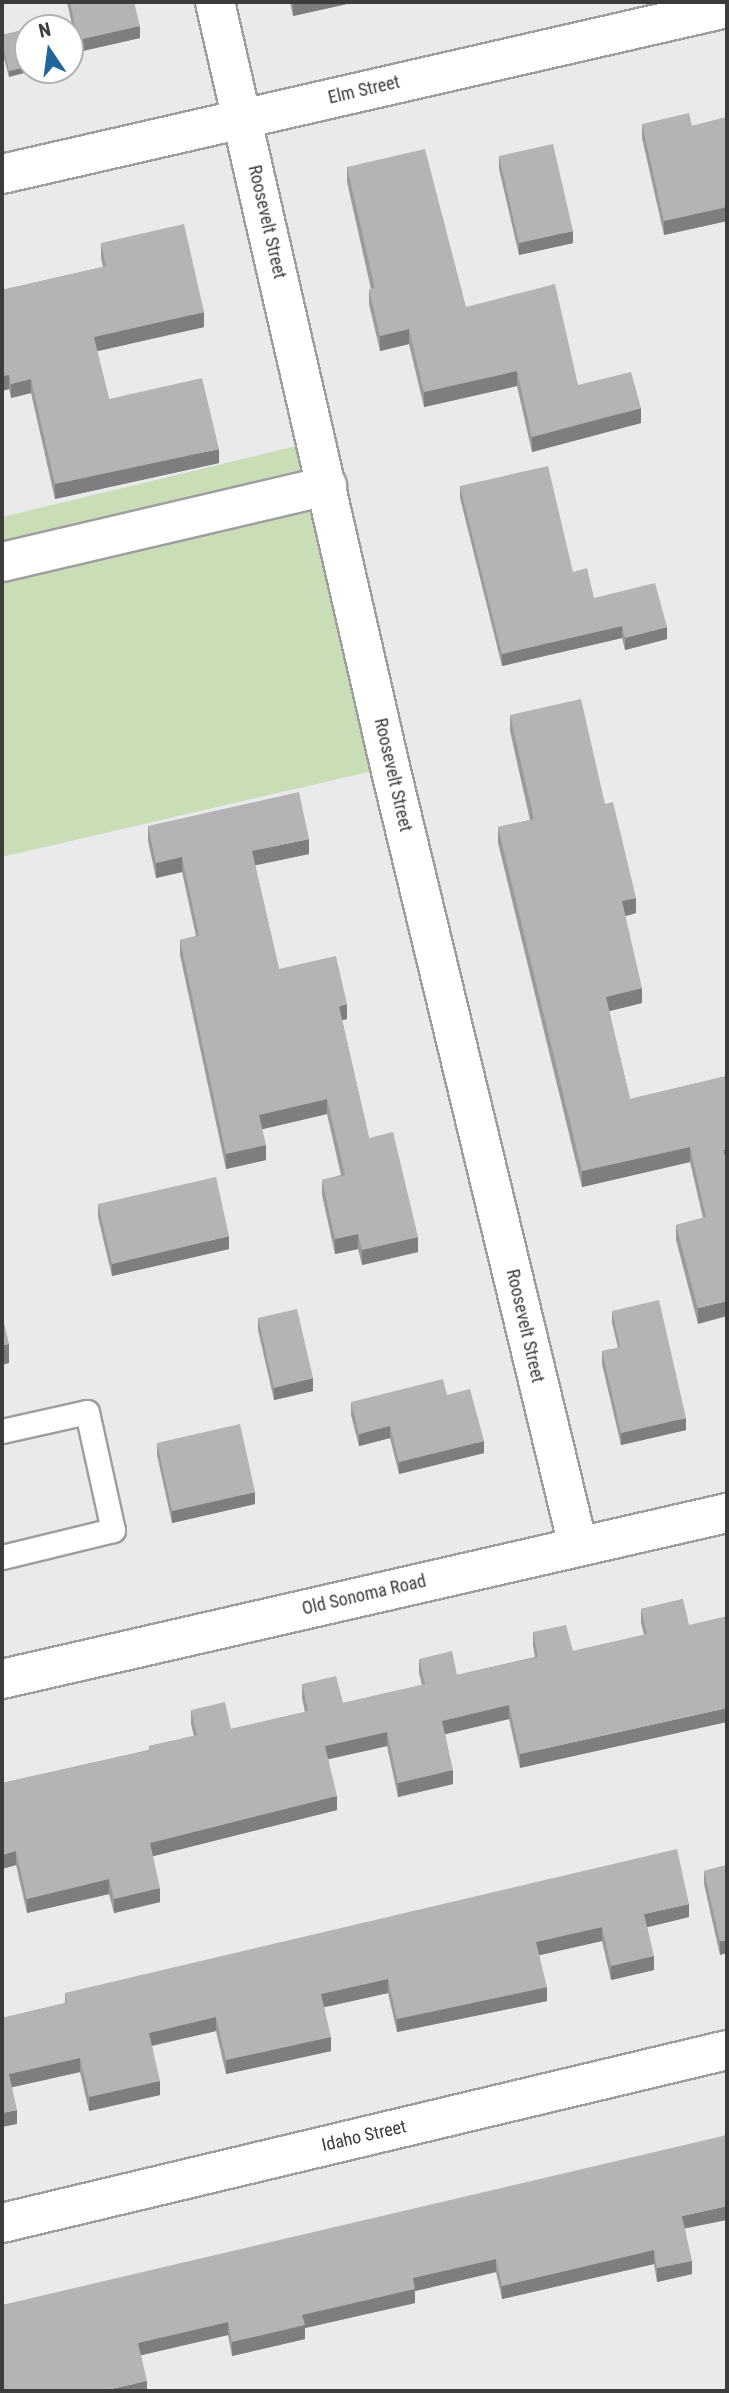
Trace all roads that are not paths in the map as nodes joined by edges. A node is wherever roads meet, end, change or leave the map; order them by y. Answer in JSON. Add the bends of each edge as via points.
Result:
{"nodes":[{"id":1,"x":215,"y":2,"type":"edge"},
{"id":2,"x":727,"y":8,"type":"edge"},
{"id":3,"x":243,"y":118,"type":"junction"},
{"id":4,"x":2,"y":174,"type":"edge"},
{"id":5,"x":327,"y":486,"type":"junction"},
{"id":6,"x":2,"y":562,"type":"edge"},
{"id":7,"x":2,"y":1431,"type":"edge"},
{"id":8,"x":727,"y":1513,"type":"edge"},
{"id":9,"x":578,"y":1546,"type":"junction"},
{"id":10,"x":2,"y":1557,"type":"edge"},
{"id":11,"x":2,"y":1679,"type":"edge"},
{"id":12,"x":727,"y":2050,"type":"edge"},
{"id":13,"x":2,"y":2223,"type":"edge"}],
"edges":[{"from":1,"to":3,"type":"street","name":"Roosevelt Street"},
{"from":2,"to":3,"type":"street","name":"Elm Street"},
{"from":3,"to":4,"type":"street","name":"Elm Street"},
{"from":3,"to":5,"type":"street","name":"Roosevelt Street"},
{"from":5,"to":6,"type":"street"},
{"from":5,"to":9,"type":"street","name":"Roosevelt Street"},
{"from":7,"to":10,"type":"lane","via":[[87,1412],[113,1530]]},
{"from":8,"to":9,"type":"street","name":"Old Sonoma Road"},
{"from":9,"to":11,"type":"street","name":"Old Sonoma Road"},
{"from":12,"to":13,"type":"street","name":"Idaho Street"}]}
